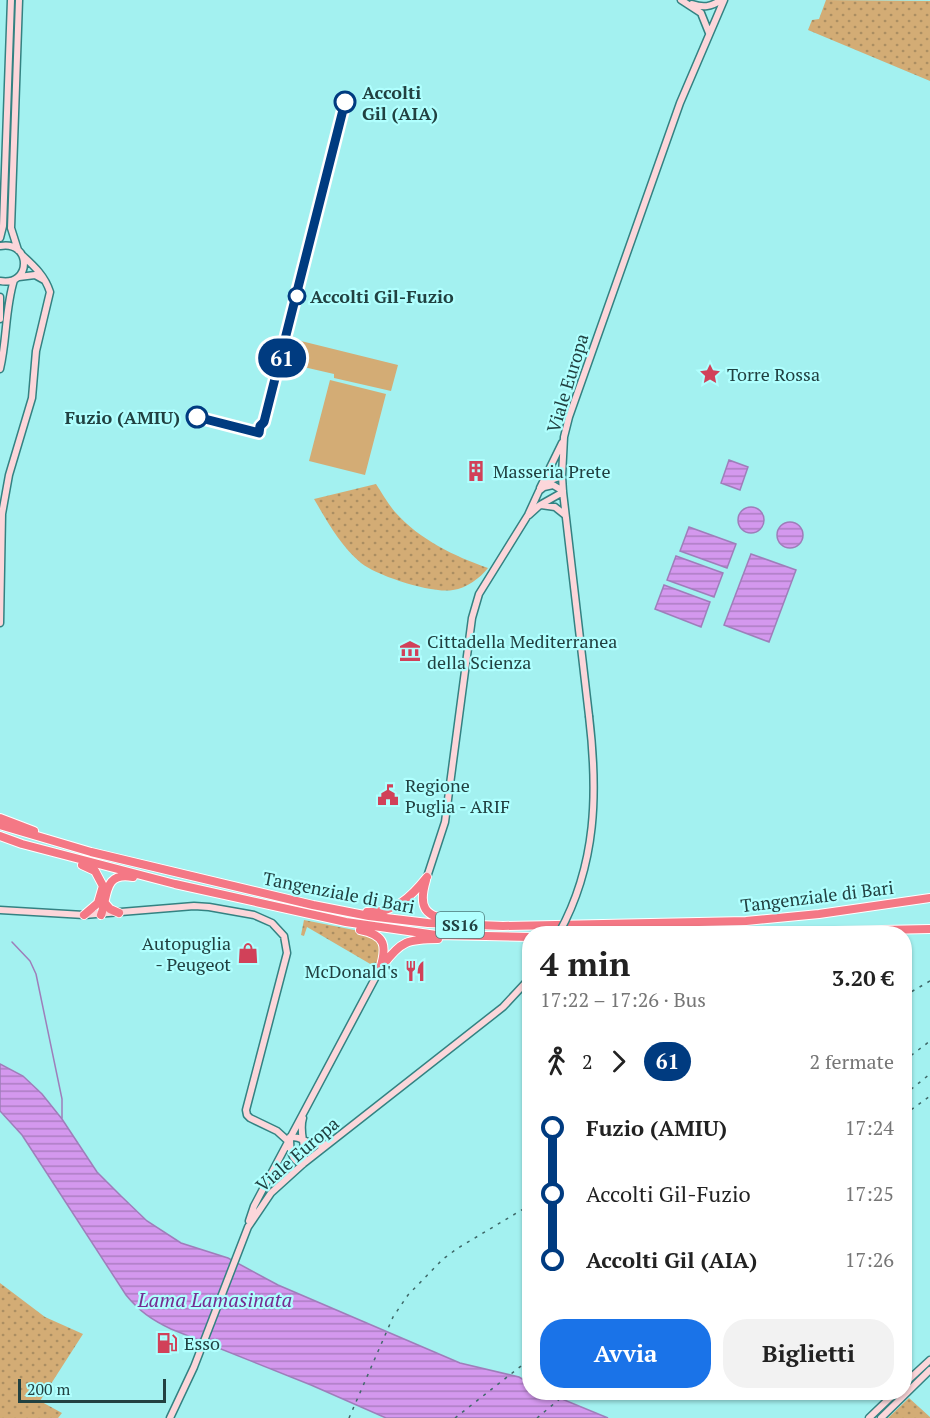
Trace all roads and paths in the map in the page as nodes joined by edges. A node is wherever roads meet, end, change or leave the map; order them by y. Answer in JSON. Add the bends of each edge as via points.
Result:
{"nodes":[{"id":1,"x":11,"y":0,"type":"edge"},
{"id":2,"x":19,"y":0,"type":"edge"},
{"id":3,"x":682,"y":0,"type":"edge"},
{"id":4,"x":722,"y":0,"type":"edge"},
{"id":5,"x":709,"y":33,"type":"junction"},
{"id":6,"x":0,"y":238,"type":"edge"},
{"id":7,"x":0,"y":246,"type":"edge"},
{"id":8,"x":20,"y":252,"type":"junction"},
{"id":9,"x":17,"y":279,"type":"junction"},
{"id":10,"x":0,"y":281,"type":"edge"},
{"id":11,"x":47,"y":282,"type":"junction"},
{"id":12,"x":0,"y":297,"type":"edge"},
{"id":13,"x":0,"y":319,"type":"edge"},
{"id":14,"x":0,"y":369,"type":"edge"},
{"id":15,"x":564,"y":437,"type":"junction"},
{"id":16,"x":562,"y":476,"type":"junction"},
{"id":17,"x":543,"y":483,"type":"junction"},
{"id":18,"x":538,"y":491,"type":"junction"},
{"id":19,"x":563,"y":492,"type":"junction"},
{"id":20,"x":540,"y":505,"type":"junction"},
{"id":21,"x":528,"y":515,"type":"junction"},
{"id":22,"x":565,"y":515,"type":"junction"},
{"id":23,"x":0,"y":623,"type":"edge"},
{"id":24,"x":0,"y":818,"type":"edge"},
{"id":25,"x":0,"y":825,"type":"edge"},
{"id":26,"x":0,"y":836,"type":"edge"},
{"id":27,"x":57,"y":843,"type":"junction"},
{"id":28,"x":63,"y":855,"type":"junction"},
{"id":29,"x":427,"y":877,"type":"junction"},
{"id":30,"x":175,"y":884,"type":"junction"},
{"id":31,"x":930,"y":898,"type":"edge"},
{"id":32,"x":101,"y":903,"type":"junction"},
{"id":33,"x":284,"y":909,"type":"junction"},
{"id":34,"x":0,"y":910,"type":"edge"},
{"id":35,"x":338,"y":910,"type":"junction"},
{"id":36,"x":119,"y":913,"type":"junction"},
{"id":37,"x":84,"y":915,"type":"junction"},
{"id":38,"x":101,"y":915,"type":"junction"},
{"id":39,"x":464,"y":926,"type":"junction"},
{"id":40,"x":562,"y":926,"type":"edge"},
{"id":41,"x":912,"y":929,"type":"edge"},
{"id":42,"x":930,"y":929,"type":"edge"},
{"id":43,"x":467,"y":936,"type":"junction"},
{"id":44,"x":522,"y":937,"type":"edge"},
{"id":45,"x":380,"y":969,"type":"junction"},
{"id":46,"x":522,"y":987,"type":"edge"},
{"id":47,"x":304,"y":1114,"type":"junction"},
{"id":48,"x":290,"y":1137,"type":"junction"},
{"id":49,"x":304,"y":1141,"type":"junction"},
{"id":50,"x":329,"y":1144,"type":"junction"},
{"id":51,"x":303,"y":1164,"type":"junction"},
{"id":52,"x":248,"y":1227,"type":"junction"},
{"id":53,"x":930,"y":1360,"type":"edge"},
{"id":54,"x":930,"y":1370,"type":"edge"},
{"id":55,"x":912,"y":1377,"type":"edge"},
{"id":56,"x":912,"y":1387,"type":"edge"},
{"id":57,"x":888,"y":1400,"type":"edge"},
{"id":58,"x":899,"y":1400,"type":"edge"},
{"id":59,"x":170,"y":1418,"type":"edge"},
{"id":60,"x":869,"y":1418,"type":"edge"},
{"id":61,"x":880,"y":1418,"type":"edge"}],
"edges":[{"from":1,"to":6,"type":"main road"},
{"from":2,"to":8,"type":"main road","via":[[11,228]]},
{"from":3,"to":4,"type":"main road","via":[[703,7]]},
{"from":3,"to":5,"type":"main road","via":[[701,13]]},
{"from":4,"to":5,"type":"main road","name":"Viale Europa"},
{"from":5,"to":15,"type":"main road","name":"Viale Europa","via":[[680,103]]},
{"from":7,"to":8,"type":"main road","via":[[8,245]]},
{"from":8,"to":9,"type":"main road","via":[[25,266]]},
{"from":8,"to":11,"type":"main road"},
{"from":9,"to":10,"type":"main road"},
{"from":9,"to":11,"type":"main road","via":[[35,275]]},
{"from":9,"to":14,"type":"main road","via":[[10,294]]},
{"from":11,"to":23,"type":"main road","via":[[50,292],[36,351],[32,398],[2,514]]},
{"from":12,"to":13,"type":"main road"},
{"from":15,"to":16,"type":"main road","name":"Viale Europa"},
{"from":15,"to":17,"type":"main road"},
{"from":16,"to":17,"type":"main road"},
{"from":16,"to":19,"type":"main road","name":"Viale Europa"},
{"from":17,"to":18,"type":"main road"},
{"from":18,"to":19,"type":"main road","via":[[554,485]]},
{"from":18,"to":21,"type":"main road"},
{"from":19,"to":20,"type":"main road"},
{"from":19,"to":22,"type":"main road","name":"Viale Europa"},
{"from":20,"to":21,"type":"main road"},
{"from":20,"to":22,"type":"main road","via":[[555,507]]},
{"from":21,"to":29,"type":"main road","via":[[475,604],[445,822]]},
{"from":22,"to":40,"type":"main road","name":"Viale Europa","bridge":true,"via":[[595,770],[590,849],[578,894]]},
{"from":24,"to":27,"type":"highway","via":[[46,834]]},
{"from":25,"to":27,"type":"highway","name":"Tangenziale di Bari","number":"SS16"},
{"from":26,"to":28,"type":"highway","name":"Tangenziale di Bari","number":"SS16"},
{"from":27,"to":35,"type":"highway","name":"Tangenziale di Bari","number":"SS16"},
{"from":28,"to":30,"type":"highway","name":"Tangenziale di Bari","number":"SS16"},
{"from":28,"to":32,"type":"highway","via":[[100,876]]},
{"from":29,"to":35,"type":"highway","via":[[410,897],[387,910]]},
{"from":29,"to":39,"type":"highway","via":[[422,897],[425,909],[434,917]]},
{"from":30,"to":32,"type":"highway","via":[[122,876],[112,882]]},
{"from":30,"to":33,"type":"highway","name":"Tangenziale di Bari","number":"SS16"},
{"from":31,"to":39,"type":"highway","name":"Tangenziale di Bari","number":"SS16","via":[[746,921]]},
{"from":32,"to":36,"type":"highway"},
{"from":32,"to":37,"type":"highway"},
{"from":32,"to":38,"type":"highway","via":[[97,907]]},
{"from":33,"to":43,"type":"highway","name":"Tangenziale di Bari","number":"SS16","via":[[376,928]]},
{"from":33,"to":45,"type":"highway","via":[[307,919],[378,936],[384,945]]},
{"from":34,"to":37,"type":"main road"},
{"from":35,"to":39,"type":"highway","name":"Tangenziale di Bari","number":"SS16"},
{"from":36,"to":38,"type":"main road"},
{"from":36,"to":48,"type":"main road","via":[[208,906],[262,918],[284,936],[287,953],[246,1110],[250,1118]]},
{"from":37,"to":38,"type":"main road"},
{"from":41,"to":42,"type":"highway","name":"Tangenziale di Bari"},
{"from":43,"to":44,"type":"highway","name":"Tangenziale di Bari","number":"SS16"},
{"from":43,"to":45,"type":"highway","via":[[411,940],[393,951]]},
{"from":45,"to":47,"type":"main road","name":"Viale Europa"},
{"from":46,"to":50,"type":"main road","name":"Viale Europa","via":[[503,1007]]},
{"from":47,"to":48,"type":"main road","name":"Viale Europa"},
{"from":47,"to":49,"type":"main road"},
{"from":48,"to":49,"type":"main road"},
{"from":48,"to":51,"type":"main road","via":[[291,1154]]},
{"from":48,"to":52,"type":"main road","name":"Viale Europa","via":[[254,1206]]},
{"from":49,"to":50,"type":"main road","via":[[317,1146]]},
{"from":49,"to":51,"type":"main road"},
{"from":50,"to":51,"type":"main road","name":"Viale Europa"},
{"from":51,"to":52,"type":"main road","name":"Viale Europa","via":[[271,1193]]},
{"from":52,"to":59,"type":"main road","name":"Viale Europa"},
{"from":53,"to":55,"type":"main road"},
{"from":54,"to":56,"type":"main road"},
{"from":57,"to":60,"type":"main road"},
{"from":58,"to":61,"type":"main road"}]}
